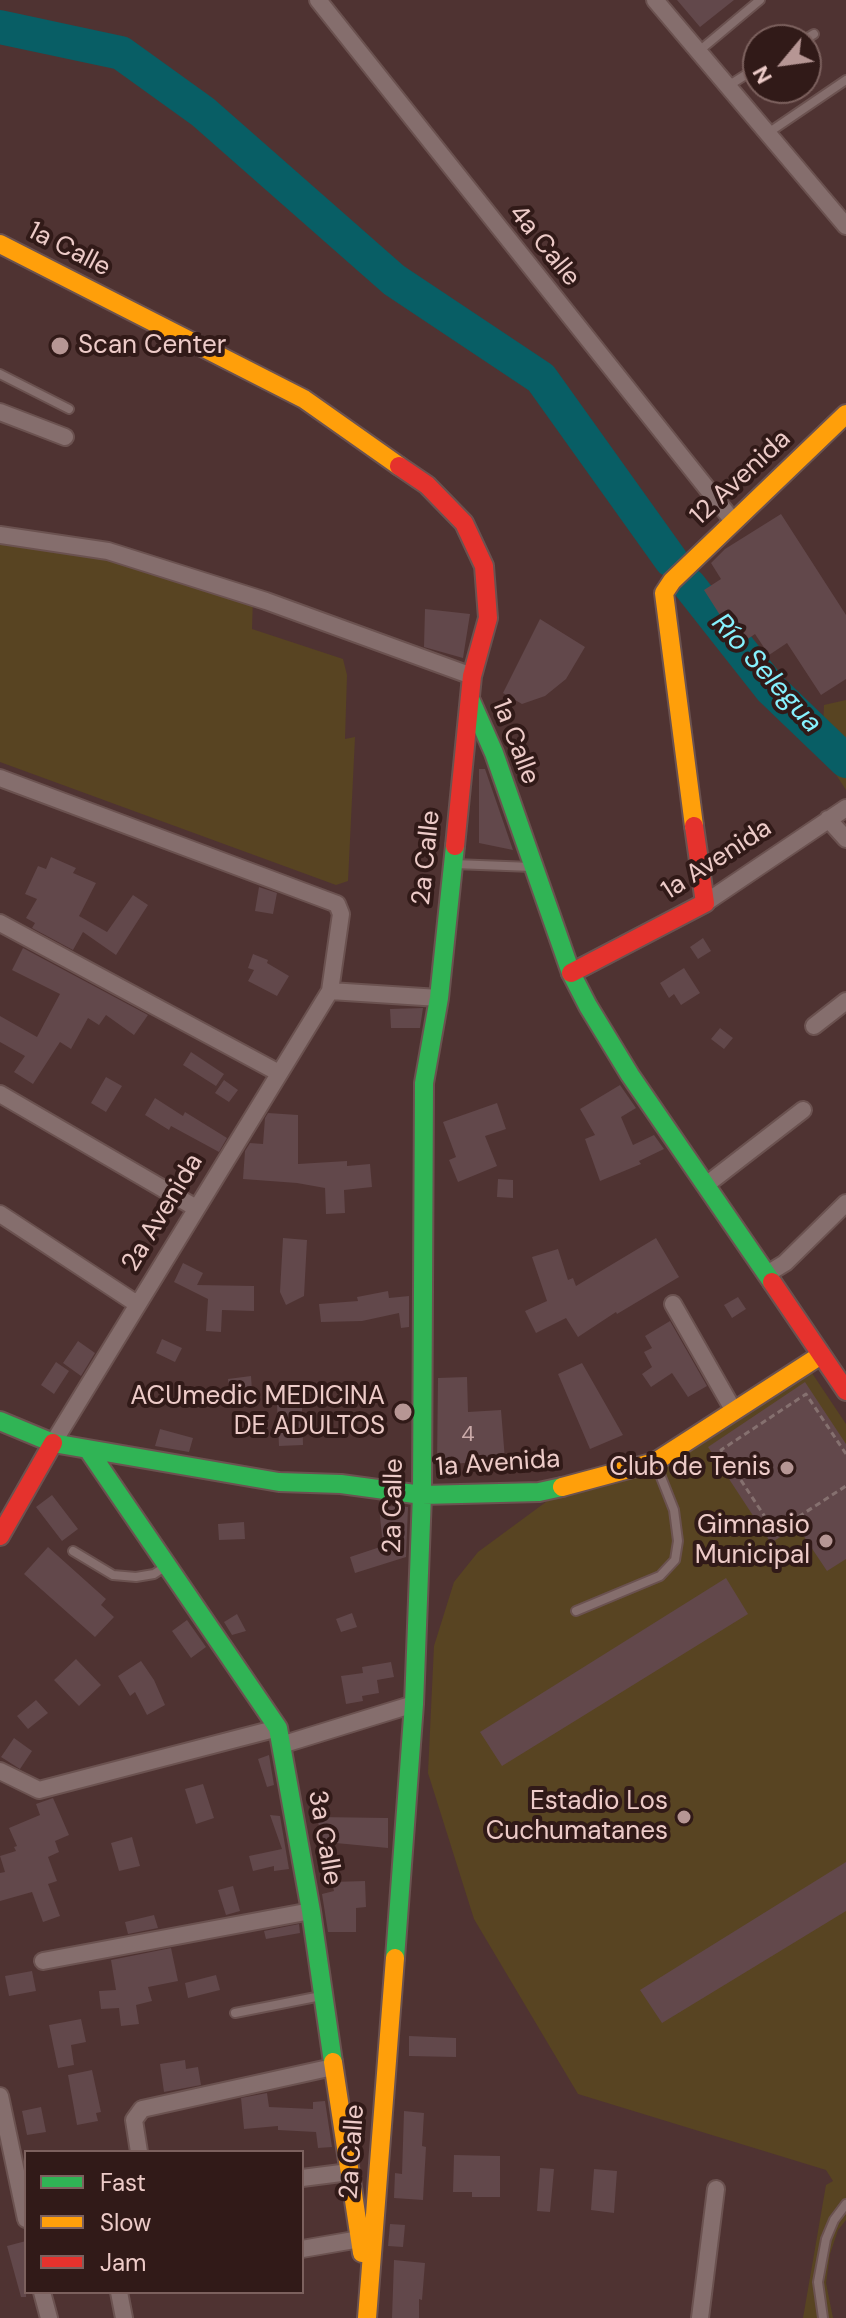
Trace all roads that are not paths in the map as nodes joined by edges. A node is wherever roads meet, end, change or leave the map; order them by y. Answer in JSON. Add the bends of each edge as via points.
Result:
{"nodes":[{"id":1,"x":318,"y":0,"type":"edge"},
{"id":2,"x":655,"y":0,"type":"edge"},
{"id":3,"x":760,"y":0,"type":"edge"},
{"id":4,"x":698,"y":51,"type":"junction"},
{"id":5,"x":742,"y":78,"type":"edge"},
{"id":6,"x":846,"y":80,"type":"edge"},
{"id":7,"x":728,"y":87,"type":"junction"},
{"id":8,"x":768,"y":133,"type":"junction"},
{"id":9,"x":846,"y":226,"type":"edge"},
{"id":10,"x":0,"y":244,"type":"edge"},
{"id":11,"x":0,"y":374,"type":"edge"},
{"id":12,"x":69,"y":409,"type":"dead end"},
{"id":13,"x":0,"y":412,"type":"edge"},
{"id":14,"x":846,"y":414,"type":"edge"},
{"id":15,"x":65,"y":437,"type":"dead end"},
{"id":16,"x":733,"y":521,"type":"junction"},
{"id":17,"x":0,"y":535,"type":"edge"},
{"id":18,"x":472,"y":676,"type":"junction"},
{"id":19,"x":469,"y":697,"type":"junction"},
{"id":20,"x":0,"y":778,"type":"edge"},
{"id":21,"x":846,"y":808,"type":"edge"},
{"id":22,"x":828,"y":819,"type":"junction"},
{"id":23,"x":846,"y":839,"type":"edge"},
{"id":24,"x":453,"y":864,"type":"junction"},
{"id":25,"x":534,"y":868,"type":"junction"},
{"id":26,"x":705,"y":903,"type":"junction"},
{"id":27,"x":0,"y":923,"type":"edge"},
{"id":28,"x":571,"y":973,"type":"junction"},
{"id":29,"x":330,"y":991,"type":"junction"},
{"id":30,"x":439,"y":998,"type":"junction"},
{"id":31,"x":846,"y":1001,"type":"edge"},
{"id":32,"x":814,"y":1026,"type":"dead end"},
{"id":33,"x":279,"y":1073,"type":"junction"},
{"id":34,"x":0,"y":1094,"type":"edge"},
{"id":35,"x":803,"y":1110,"type":"dead end"},
{"id":36,"x":706,"y":1185,"type":"junction"},
{"id":37,"x":846,"y":1203,"type":"edge"},
{"id":38,"x":196,"y":1208,"type":"junction"},
{"id":39,"x":0,"y":1214,"type":"edge"},
{"id":40,"x":767,"y":1274,"type":"junction"},
{"id":41,"x":137,"y":1304,"type":"junction"},
{"id":42,"x":673,"y":1304,"type":"dead end"},
{"id":43,"x":821,"y":1355,"type":"junction"},
{"id":44,"x":845,"y":1388,"type":"edge"},
{"id":45,"x":734,"y":1411,"type":"junction"},
{"id":46,"x":0,"y":1421,"type":"edge"},
{"id":47,"x":53,"y":1443,"type":"junction"},
{"id":48,"x":89,"y":1451,"type":"junction"},
{"id":49,"x":655,"y":1462,"type":"junction"},
{"id":50,"x":422,"y":1495,"type":"junction"},
{"id":51,"x":0,"y":1536,"type":"edge"},
{"id":52,"x":73,"y":1551,"type":"dead end"},
{"id":53,"x":167,"y":1566,"type":"junction"},
{"id":54,"x":576,"y":1611,"type":"dead end"},
{"id":55,"x":414,"y":1704,"type":"junction"},
{"id":56,"x":280,"y":1737,"type":"junction"},
{"id":57,"x":0,"y":1771,"type":"edge"},
{"id":58,"x":311,"y":1911,"type":"junction"},
{"id":59,"x":43,"y":1961,"type":"dead end"},
{"id":60,"x":323,"y":1996,"type":"junction"},
{"id":61,"x":235,"y":2013,"type":"dead end"},
{"id":62,"x":333,"y":2067,"type":"junction"},
{"id":63,"x":0,"y":2096,"type":"edge"},
{"id":64,"x":3,"y":2134,"type":"edge"},
{"id":65,"x":139,"y":2150,"type":"edge"},
{"id":66,"x":349,"y":2172,"type":"junction"},
{"id":67,"x":304,"y":2178,"type":"edge"},
{"id":68,"x":716,"y":2189,"type":"dead end"},
{"id":69,"x":846,"y":2204,"type":"edge"},
{"id":70,"x":24,"y":2212,"type":"edge"},
{"id":71,"x":360,"y":2239,"type":"junction"},
{"id":72,"x":304,"y":2249,"type":"edge"},
{"id":73,"x":368,"y":2290,"type":"junction"},
{"id":74,"x":43,"y":2294,"type":"edge"},
{"id":75,"x":119,"y":2294,"type":"edge"},
{"id":76,"x":49,"y":2318,"type":"edge"},
{"id":77,"x":124,"y":2318,"type":"edge"},
{"id":78,"x":367,"y":2318,"type":"edge"},
{"id":79,"x":700,"y":2318,"type":"edge"},
{"id":80,"x":823,"y":2318,"type":"edge"}],
"edges":[{"from":1,"to":16,"type":"street","name":"4a Calle"},
{"from":2,"to":4,"type":"street"},
{"from":3,"to":4,"type":"lane"},
{"from":4,"to":7,"type":"street"},
{"from":5,"to":7,"type":"lane"},
{"from":6,"to":8,"type":"lane"},
{"from":7,"to":8,"type":"street"},
{"from":8,"to":9,"type":"street"},
{"from":10,"to":18,"type":"main road","name":"1a Calle","via":[[304,399],[427,485],[464,523],[484,566],[488,618]]},
{"from":11,"to":12,"type":"lane"},
{"from":13,"to":15,"type":"street"},
{"from":14,"to":16,"type":"main road","name":"12 Avenida"},
{"from":16,"to":26,"type":"main road","name":"12 Avenida","via":[[664,593]]},
{"from":17,"to":18,"type":"street","via":[[108,551],[266,601]]},
{"from":18,"to":19,"type":"main road","name":"1a Calle"},
{"from":19,"to":24,"type":"main road","name":"2a Calle"},
{"from":19,"to":25,"type":"main road","name":"1a Calle"},
{"from":20,"to":29,"type":"street","name":"2a Avenida","via":[[337,904]]},
{"from":21,"to":22,"type":"street","name":"1a Avenida"},
{"from":22,"to":23,"type":"street"},
{"from":22,"to":26,"type":"street","name":"1a Avenida"},
{"from":24,"to":25,"type":"lane"},
{"from":24,"to":30,"type":"main road","name":"2a Calle"},
{"from":25,"to":28,"type":"main road","name":"1a Calle"},
{"from":26,"to":28,"type":"main road","name":"1a Avenida"},
{"from":27,"to":33,"type":"street"},
{"from":28,"to":36,"type":"main road","name":"1a Calle","via":[[606,1037]]},
{"from":29,"to":30,"type":"street"},
{"from":29,"to":33,"type":"street","name":"2a Avenida"},
{"from":30,"to":50,"type":"main road","name":"2a Calle","via":[[424,1083]]},
{"from":31,"to":32,"type":"street"},
{"from":33,"to":38,"type":"street","name":"2a Avenida"},
{"from":34,"to":38,"type":"street"},
{"from":35,"to":36,"type":"street"},
{"from":36,"to":40,"type":"main road","name":"1a Calle"},
{"from":37,"to":40,"type":"street"},
{"from":38,"to":41,"type":"street","name":"2a Avenida"},
{"from":39,"to":41,"type":"street"},
{"from":40,"to":43,"type":"main road","name":"1a Calle"},
{"from":41,"to":47,"type":"street","name":"2a Avenida"},
{"from":42,"to":45,"type":"street"},
{"from":43,"to":44,"type":"main road","name":"1a Calle"},
{"from":43,"to":45,"type":"main road","name":"1a Avenida"},
{"from":45,"to":49,"type":"main road","name":"1a Avenida"},
{"from":46,"to":47,"type":"main road"},
{"from":47,"to":48,"type":"main road","name":"1a Avenida"},
{"from":47,"to":51,"type":"main road","name":"2a Avenida"},
{"from":48,"to":50,"type":"main road","name":"1a Avenida","via":[[279,1482]]},
{"from":48,"to":53,"type":"main road","name":"3a Calle"},
{"from":49,"to":50,"type":"main road","name":"1a Avenida","via":[[539,1492]]},
{"from":49,"to":54,"type":"lane","via":[[674,1510],[675,1560],[660,1576]]},
{"from":50,"to":55,"type":"main road","name":"2a Calle"},
{"from":52,"to":53,"type":"lane","via":[[113,1575],[154,1574]]},
{"from":53,"to":56,"type":"main road","name":"3a Calle"},
{"from":55,"to":56,"type":"street"},
{"from":55,"to":73,"type":"main road","name":"2a Calle"},
{"from":56,"to":57,"type":"street","via":[[39,1790]]},
{"from":56,"to":58,"type":"main road","name":"3a Calle"},
{"from":58,"to":59,"type":"street"},
{"from":58,"to":60,"type":"main road","name":"3a Calle"},
{"from":60,"to":61,"type":"lane"},
{"from":60,"to":62,"type":"main road","name":"3a Calle"},
{"from":62,"to":65,"type":"street","via":[[142,2109],[134,2120]]},
{"from":62,"to":66,"type":"main road","name":"3a Calle"},
{"from":63,"to":64,"type":"street"},
{"from":64,"to":70,"type":"street"},
{"from":66,"to":67,"type":"street"},
{"from":66,"to":71,"type":"main road","name":"3a Calle"},
{"from":68,"to":79,"type":"street"},
{"from":69,"to":80,"type":"lane","via":[[826,2239],[818,2282]]},
{"from":71,"to":72,"type":"street"},
{"from":71,"to":73,"type":"main road","name":"3a Calle"},
{"from":73,"to":78,"type":"main road","name":"2a Calle"},
{"from":74,"to":76,"type":"street"},
{"from":75,"to":77,"type":"street"}]}
